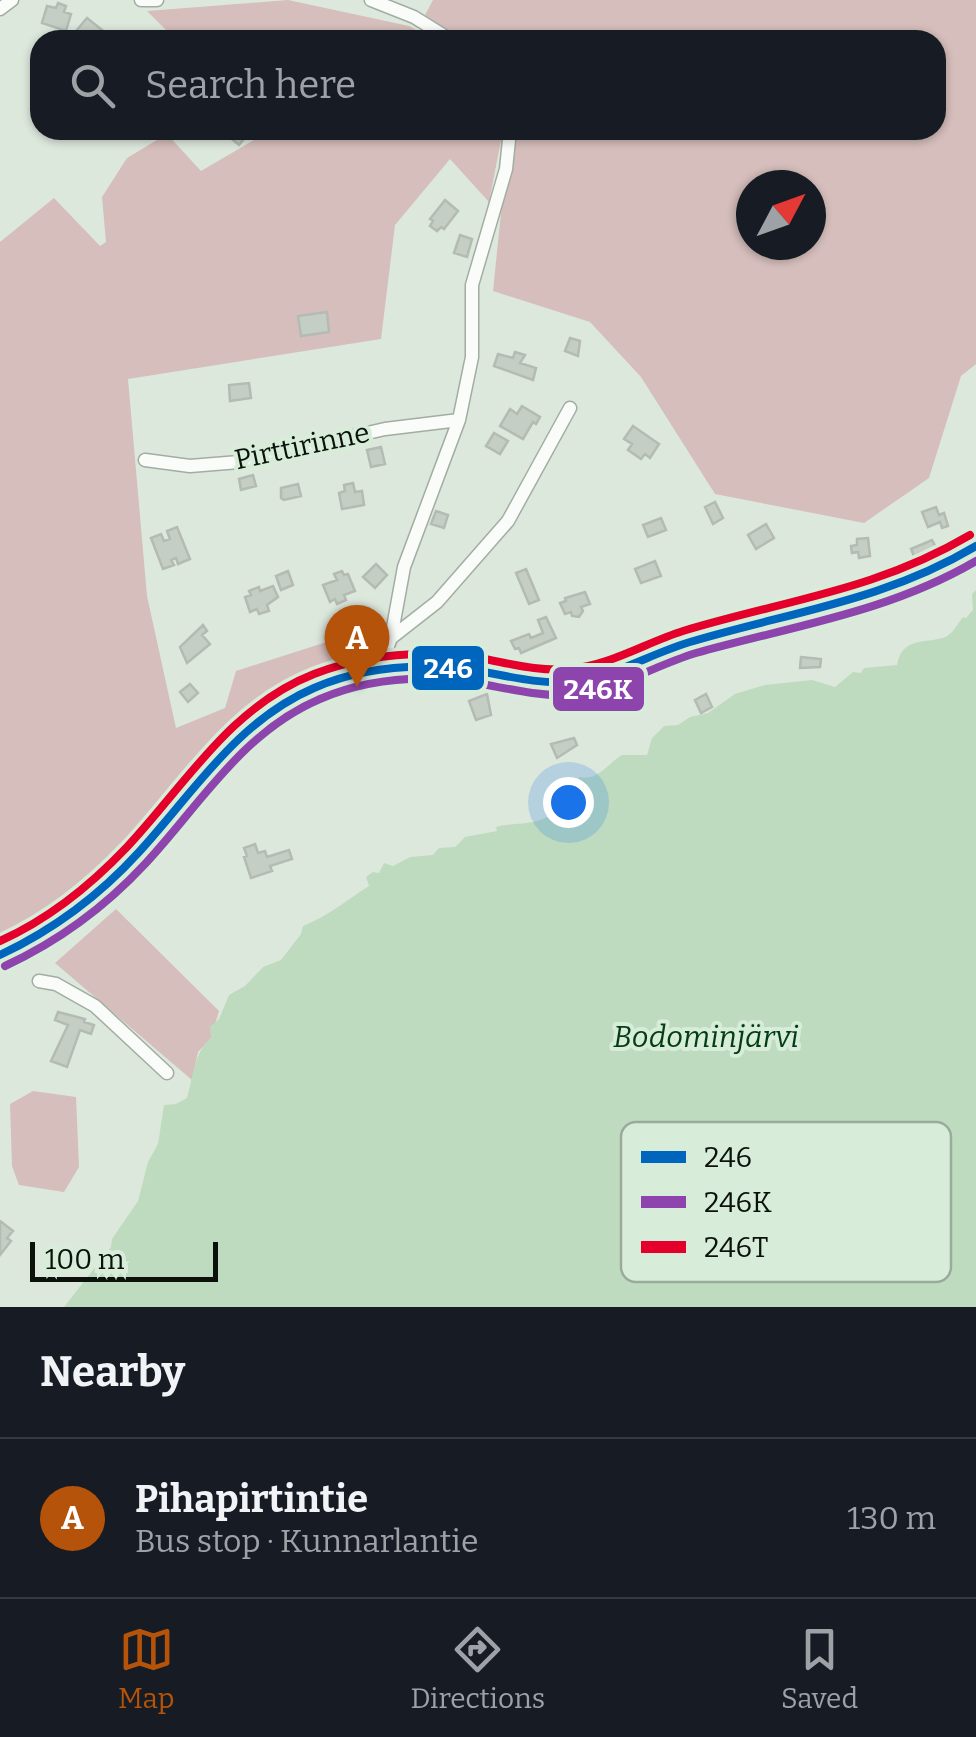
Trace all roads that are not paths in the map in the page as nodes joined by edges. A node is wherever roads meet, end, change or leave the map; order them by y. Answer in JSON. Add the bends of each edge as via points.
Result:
{"nodes":[{"id":1,"x":12,"y":0,"type":"edge"},
{"id":2,"x":140,"y":0,"type":"edge"},
{"id":3,"x":157,"y":0,"type":"edge"},
{"id":4,"x":371,"y":0,"type":"edge"},
{"id":5,"x":0,"y":8,"type":"edge"},
{"id":6,"x":434,"y":30,"type":"edge"},
{"id":7,"x":509,"y":140,"type":"edge"},
{"id":8,"x":570,"y":408,"type":"dead end"},
{"id":9,"x":459,"y":420,"type":"junction"},
{"id":10,"x":145,"y":460,"type":"dead end"},
{"id":11,"x":976,"y":546,"type":"edge"},
{"id":12,"x":391,"y":638,"type":"junction"},
{"id":13,"x":388,"y":668,"type":"junction"},
{"id":14,"x":0,"y":955,"type":"edge"},
{"id":15,"x":38,"y":982,"type":"dead end"},
{"id":16,"x":167,"y":1074,"type":"dead end"}],
"edges":[{"from":1,"to":5,"type":"street"},
{"from":2,"to":3,"type":"street"},
{"from":4,"to":6,"type":"street"},
{"from":7,"to":9,"type":"street","via":[[472,285],[472,357]]},
{"from":8,"to":12,"type":"street","via":[[508,521],[437,602]]},
{"from":9,"to":10,"type":"street","name":"Pirttirinne","via":[[386,428],[240,462],[190,466]]},
{"from":9,"to":12,"type":"street","via":[[404,566]]},
{"from":11,"to":13,"type":"main road","via":[[914,580],[686,643],[593,678],[533,682],[452,667]]},
{"from":12,"to":13,"type":"street"},
{"from":13,"to":14,"type":"main road","via":[[312,688],[248,728],[114,878],[38,938]]},
{"from":15,"to":16,"type":"street","via":[[56,984],[95,1006]]}]}
